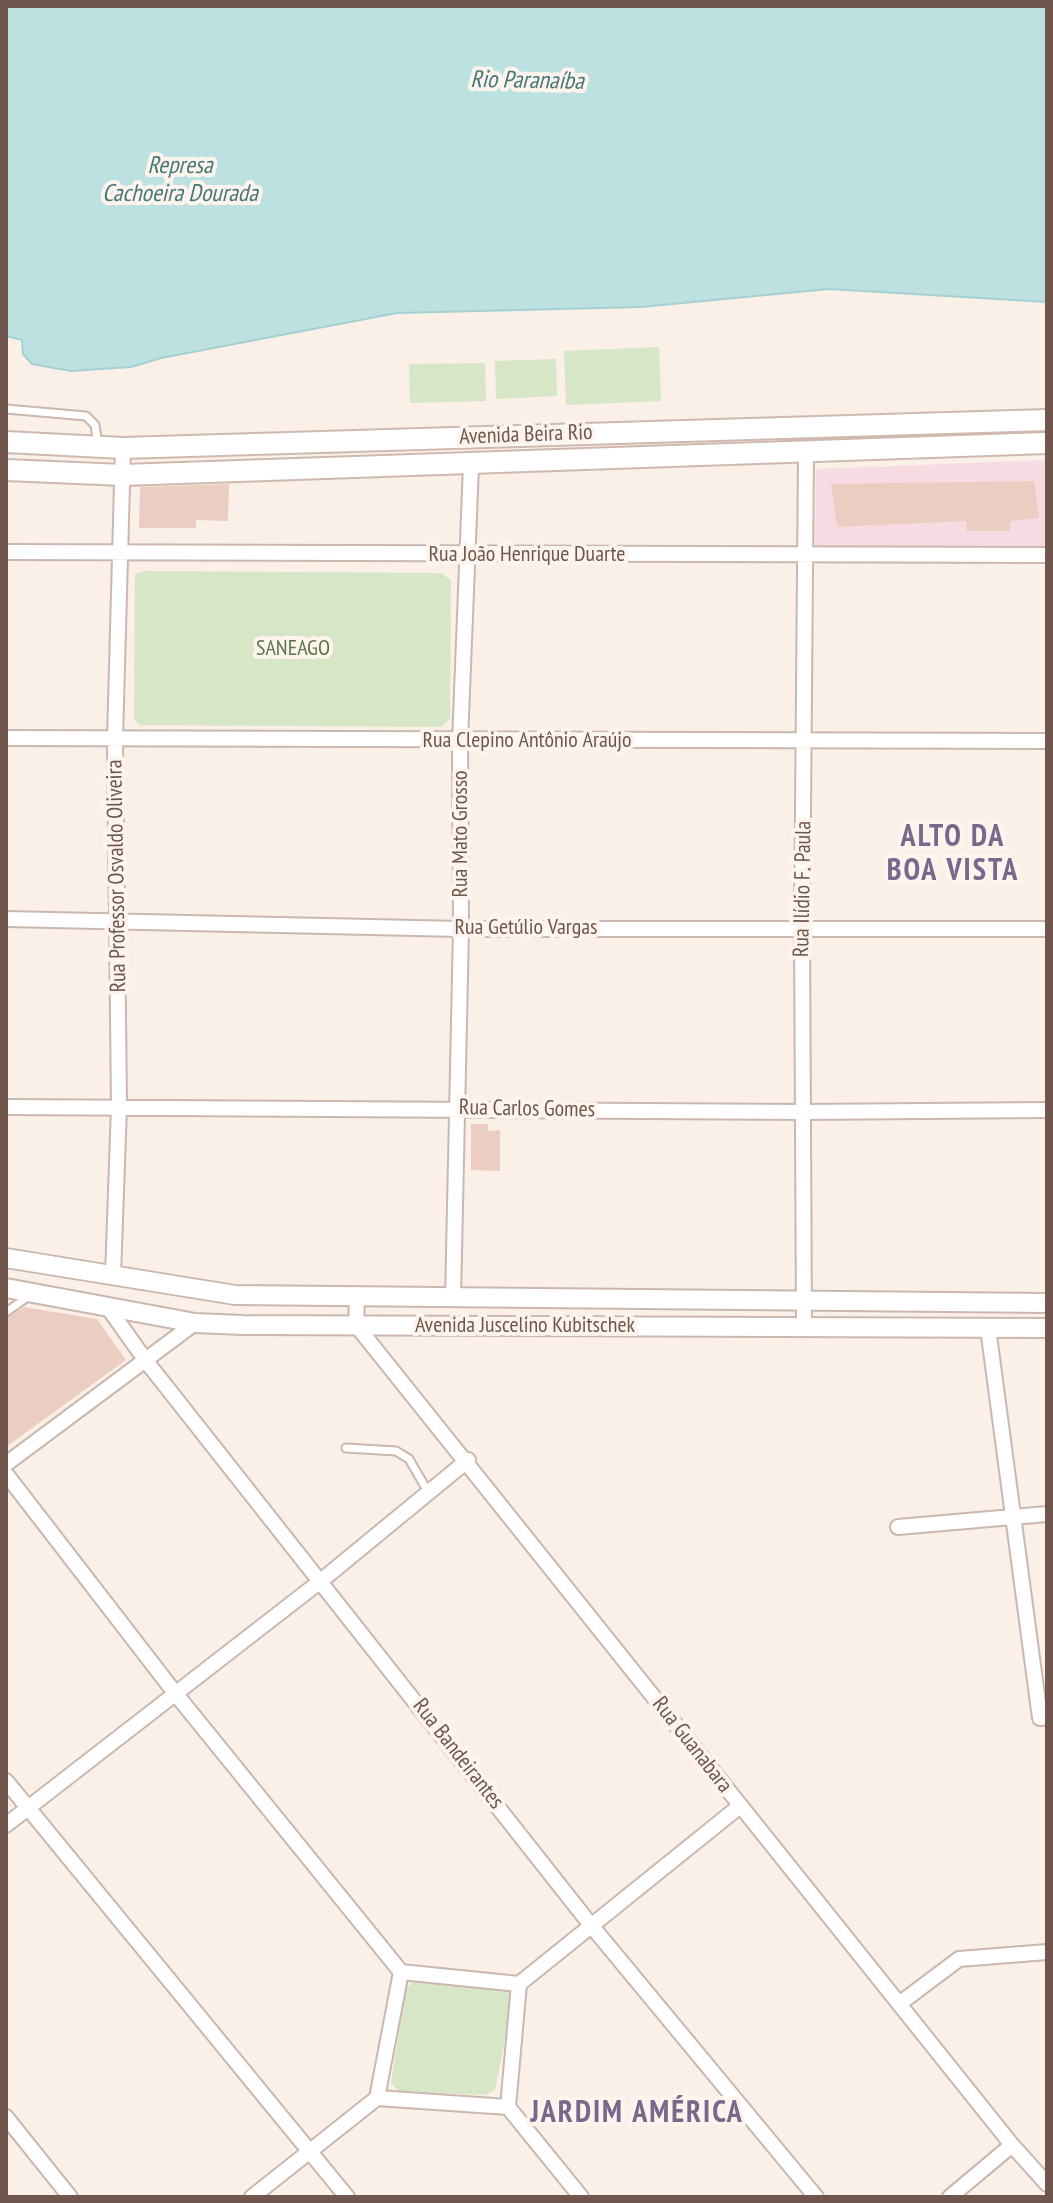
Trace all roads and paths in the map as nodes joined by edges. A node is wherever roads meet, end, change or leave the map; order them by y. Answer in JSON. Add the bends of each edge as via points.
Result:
{"nodes":[{"id":1,"x":6,"y":409,"type":"edge"},
{"id":2,"x":1047,"y":420,"type":"edge"},
{"id":3,"x":6,"y":442,"type":"edge"},
{"id":4,"x":1047,"y":443,"type":"edge"},
{"id":5,"x":99,"y":447,"type":"junction"},
{"id":6,"x":123,"y":448,"type":"junction"},
{"id":7,"x":806,"y":452,"type":"junction"},
{"id":8,"x":471,"y":465,"type":"junction"},
{"id":9,"x":6,"y":470,"type":"edge"},
{"id":10,"x":123,"y":475,"type":"junction"},
{"id":11,"x":6,"y":552,"type":"edge"},
{"id":12,"x":808,"y":552,"type":"junction"},
{"id":13,"x":119,"y":553,"type":"junction"},
{"id":14,"x":1047,"y":555,"type":"edge"},
{"id":15,"x":466,"y":556,"type":"junction"},
{"id":16,"x":6,"y":738,"type":"edge"},
{"id":17,"x":805,"y":738,"type":"junction"},
{"id":18,"x":115,"y":739,"type":"junction"},
{"id":19,"x":1047,"y":741,"type":"edge"},
{"id":20,"x":460,"y":742,"type":"junction"},
{"id":21,"x":6,"y":919,"type":"edge"},
{"id":22,"x":119,"y":922,"type":"junction"},
{"id":23,"x":802,"y":928,"type":"junction"},
{"id":24,"x":461,"y":929,"type":"junction"},
{"id":25,"x":1047,"y":929,"type":"edge"},
{"id":26,"x":6,"y":1107,"type":"edge"},
{"id":27,"x":119,"y":1107,"type":"junction"},
{"id":28,"x":458,"y":1108,"type":"junction"},
{"id":29,"x":1047,"y":1110,"type":"edge"},
{"id":30,"x":802,"y":1112,"type":"junction"},
{"id":31,"x":6,"y":1258,"type":"edge"},
{"id":32,"x":113,"y":1276,"type":"junction"},
{"id":33,"x":6,"y":1288,"type":"edge"},
{"id":34,"x":34,"y":1293,"type":"junction"},
{"id":35,"x":357,"y":1298,"type":"junction"},
{"id":36,"x":453,"y":1299,"type":"junction"},
{"id":37,"x":540,"y":1300,"type":"junction"},
{"id":38,"x":804,"y":1302,"type":"junction"},
{"id":39,"x":971,"y":1302,"type":"junction"},
{"id":40,"x":1047,"y":1303,"type":"edge"},
{"id":41,"x":107,"y":1306,"type":"junction"},
{"id":42,"x":6,"y":1312,"type":"edge"},
{"id":43,"x":195,"y":1323,"type":"junction"},
{"id":44,"x":356,"y":1325,"type":"junction"},
{"id":45,"x":540,"y":1326,"type":"junction"},
{"id":46,"x":804,"y":1327,"type":"junction"},
{"id":47,"x":980,"y":1328,"type":"junction"},
{"id":48,"x":1047,"y":1328,"type":"edge"},
{"id":49,"x":146,"y":1361,"type":"junction"},
{"id":50,"x":346,"y":1448,"type":"dead end"},
{"id":51,"x":468,"y":1460,"type":"junction"},
{"id":52,"x":6,"y":1464,"type":"edge"},
{"id":53,"x":6,"y":1474,"type":"edge"},
{"id":54,"x":427,"y":1490,"type":"junction"},
{"id":55,"x":1047,"y":1514,"type":"edge"},
{"id":56,"x":1012,"y":1515,"type":"junction"},
{"id":57,"x":898,"y":1527,"type":"dead end"},
{"id":58,"x":322,"y":1580,"type":"junction"},
{"id":59,"x":175,"y":1693,"type":"junction"},
{"id":60,"x":1043,"y":1718,"type":"edge"},
{"id":61,"x":6,"y":1781,"type":"edge"},
{"id":62,"x":740,"y":1806,"type":"junction"},
{"id":63,"x":27,"y":1808,"type":"junction"},
{"id":64,"x":6,"y":1825,"type":"edge"},
{"id":65,"x":590,"y":1924,"type":"junction"},
{"id":66,"x":1047,"y":1952,"type":"edge"},
{"id":67,"x":401,"y":1972,"type":"junction"},
{"id":68,"x":519,"y":1984,"type":"junction"},
{"id":69,"x":899,"y":2004,"type":"junction"},
{"id":70,"x":377,"y":2098,"type":"junction"},
{"id":71,"x":508,"y":2107,"type":"junction"},
{"id":72,"x":6,"y":2117,"type":"edge"},
{"id":73,"x":1012,"y":2145,"type":"junction"},
{"id":74,"x":310,"y":2151,"type":"junction"},
{"id":75,"x":1047,"y":2184,"type":"edge"},
{"id":76,"x":70,"y":2197,"type":"edge"},
{"id":77,"x":252,"y":2197,"type":"edge"},
{"id":78,"x":347,"y":2197,"type":"edge"},
{"id":79,"x":581,"y":2197,"type":"edge"},
{"id":80,"x":816,"y":2197,"type":"edge"},
{"id":81,"x":950,"y":2197,"type":"edge"}],
"edges":[{"from":1,"to":5,"type":"lane","via":[[86,416],[95,425]]},
{"from":2,"to":6,"type":"main road","name":"Avenida Beira Rio"},
{"from":3,"to":5,"type":"main road","name":"Avenida Beira Rio"},
{"from":4,"to":7,"type":"main road","name":"Avenida Beira Rio"},
{"from":5,"to":6,"type":"main road","name":"Avenida Beira Rio"},
{"from":6,"to":10,"type":"street","name":"Rua Professor Osvaldo Oliveira"},
{"from":7,"to":8,"type":"main road","name":"Avenida Beira Rio"},
{"from":7,"to":12,"type":"street","name":"Rua Ilídio F. Paula"},
{"from":8,"to":10,"type":"main road","name":"Avenida Beira Rio"},
{"from":8,"to":15,"type":"street","name":"Rua Mato Grosso"},
{"from":9,"to":10,"type":"main road","name":"Avenida Beira Rio"},
{"from":10,"to":13,"type":"street","name":"Rua Professor Osvaldo Oliveira"},
{"from":11,"to":13,"type":"street","name":"Rua João Henrique Duarte"},
{"from":12,"to":14,"type":"street","name":"Rua João Henrique Duarte"},
{"from":12,"to":15,"type":"street","name":"Rua João Henrique Duarte"},
{"from":12,"to":17,"type":"street","name":"Rua Ilídio F. Paula"},
{"from":13,"to":15,"type":"street","name":"Rua João Henrique Duarte"},
{"from":13,"to":18,"type":"street","name":"Rua Professor Osvaldo Oliveira"},
{"from":15,"to":20,"type":"street","name":"Rua Mato Grosso"},
{"from":16,"to":18,"type":"street","name":"Rua Clepino Antônio Araújo"},
{"from":17,"to":19,"type":"street","name":"Rua Clepino Antônio Araújo"},
{"from":17,"to":20,"type":"street","name":"Rua Clepino Antônio Araújo"},
{"from":17,"to":23,"type":"street","name":"Rua Ilídio F. Paula"},
{"from":18,"to":20,"type":"street","name":"Rua Clepino Antônio Araújo"},
{"from":18,"to":22,"type":"street","name":"Rua Professor Osvaldo Oliveira"},
{"from":20,"to":24,"type":"street","name":"Rua Mato Grosso"},
{"from":21,"to":22,"type":"street","name":"Rua Getúlio Vargas"},
{"from":22,"to":24,"type":"street","name":"Rua Getúlio Vargas"},
{"from":22,"to":27,"type":"street","name":"Rua Professor Osvaldo Oliveira"},
{"from":23,"to":24,"type":"street","name":"Rua Getúlio Vargas"},
{"from":23,"to":25,"type":"street","name":"Rua Getúlio Vargas"},
{"from":23,"to":30,"type":"street","name":"Rua Ilídio F. Paula"},
{"from":24,"to":28,"type":"street","name":"Rua Mato Grosso"},
{"from":26,"to":27,"type":"street","name":"Rua Carlos Gomes"},
{"from":27,"to":28,"type":"street","name":"Rua Carlos Gomes"},
{"from":27,"to":32,"type":"street","name":"Rua Professor Osvaldo Oliveira"},
{"from":28,"to":30,"type":"street","name":"Rua Carlos Gomes"},
{"from":28,"to":36,"type":"street","name":"Rua Mato Grosso"},
{"from":29,"to":30,"type":"street","name":"Rua Carlos Gomes"},
{"from":30,"to":38,"type":"street","name":"Rua Ilídio F. Paula"},
{"from":31,"to":32,"type":"street","name":"Avenida Juscelino Kubitschek"},
{"from":32,"to":35,"type":"street","name":"Avenida Juscelino Kubitschek","via":[[235,1295]]},
{"from":33,"to":34,"type":"street","name":"Avenida Juscelino Kubitschek"},
{"from":34,"to":41,"type":"street","name":"Avenida Juscelino Kubitschek"},
{"from":34,"to":42,"type":"lane"},
{"from":35,"to":36,"type":"street","name":"Avenida Juscelino Kubitschek"},
{"from":35,"to":44,"type":"street"},
{"from":36,"to":37,"type":"street","name":"Avenida Juscelino Kubitschek"},
{"from":37,"to":38,"type":"street","name":"Avenida Juscelino Kubitschek"},
{"from":37,"to":45,"type":"street"},
{"from":38,"to":39,"type":"street","name":"Avenida Juscelino Kubitschek"},
{"from":38,"to":46,"type":"street","name":"Rua Ilídio F. Paula"},
{"from":39,"to":40,"type":"street","name":"Avenida Juscelino Kubitschek"},
{"from":39,"to":47,"type":"street"},
{"from":41,"to":43,"type":"street","name":"Avenida Juscelino Kubitschek"},
{"from":41,"to":49,"type":"street","name":"Rua Bandeirantes"},
{"from":43,"to":44,"type":"street","name":"Avenida Juscelino Kubitschek"},
{"from":43,"to":49,"type":"street"},
{"from":44,"to":45,"type":"street","name":"Avenida Juscelino Kubitschek"},
{"from":44,"to":51,"type":"street","name":"Rua Guanabara"},
{"from":45,"to":46,"type":"street","name":"Avenida Juscelino Kubitschek"},
{"from":46,"to":47,"type":"street","name":"Avenida Juscelino Kubitschek"},
{"from":47,"to":48,"type":"street","name":"Avenida Juscelino Kubitschek"},
{"from":47,"to":56,"type":"street"},
{"from":49,"to":52,"type":"street"},
{"from":49,"to":58,"type":"street","name":"Rua Bandeirantes"},
{"from":50,"to":54,"type":"lane","via":[[396,1451],[409,1459]]},
{"from":51,"to":54,"type":"street"},
{"from":51,"to":62,"type":"street","name":"Rua Guanabara"},
{"from":53,"to":59,"type":"street"},
{"from":54,"to":58,"type":"street"},
{"from":55,"to":56,"type":"street"},
{"from":56,"to":57,"type":"street"},
{"from":56,"to":60,"type":"street"},
{"from":58,"to":59,"type":"street"},
{"from":58,"to":65,"type":"street","name":"Rua Bandeirantes"},
{"from":59,"to":63,"type":"street"},
{"from":59,"to":67,"type":"street"},
{"from":61,"to":63,"type":"street"},
{"from":62,"to":65,"type":"street"},
{"from":62,"to":69,"type":"street","name":"Rua Guanabara"},
{"from":63,"to":64,"type":"street"},
{"from":63,"to":74,"type":"street"},
{"from":65,"to":68,"type":"street"},
{"from":65,"to":80,"type":"street","name":"Rua Bandeirantes"},
{"from":66,"to":69,"type":"street","via":[[959,1959]]},
{"from":67,"to":68,"type":"street"},
{"from":67,"to":70,"type":"street"},
{"from":68,"to":71,"type":"street"},
{"from":69,"to":73,"type":"street","name":"Rua Guanabara"},
{"from":70,"to":71,"type":"street"},
{"from":70,"to":74,"type":"street"},
{"from":71,"to":79,"type":"street"},
{"from":72,"to":76,"type":"street"},
{"from":73,"to":75,"type":"street","name":"Rua Guanabara"},
{"from":73,"to":81,"type":"street"},
{"from":74,"to":77,"type":"street"},
{"from":74,"to":78,"type":"street"}]}
